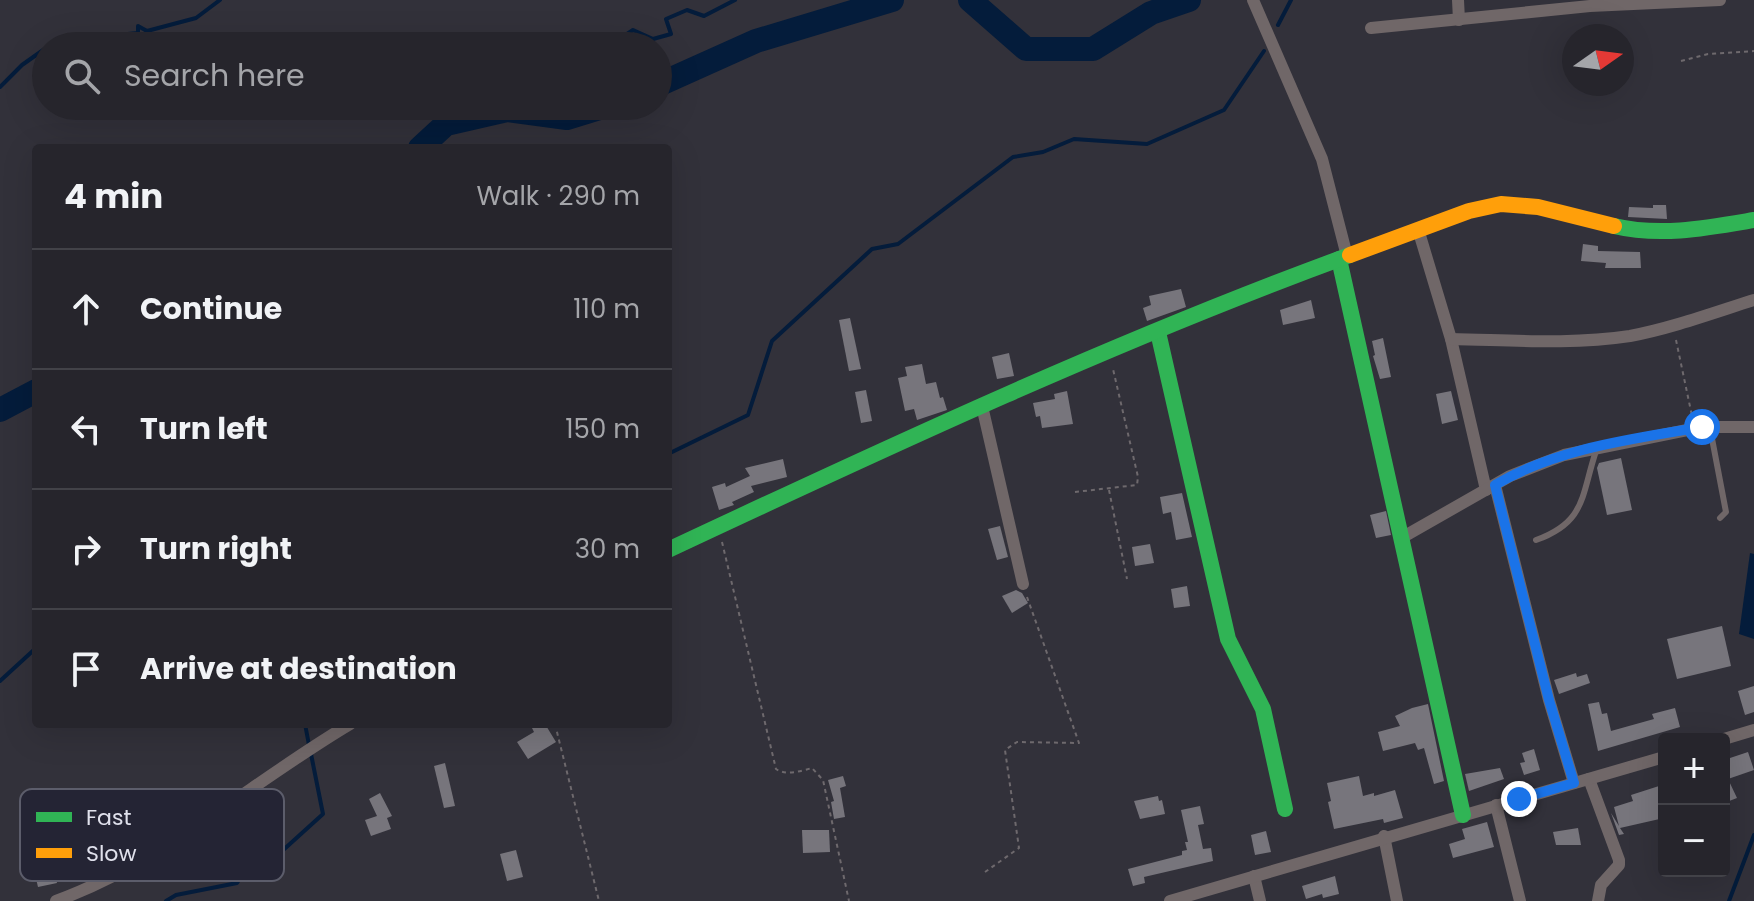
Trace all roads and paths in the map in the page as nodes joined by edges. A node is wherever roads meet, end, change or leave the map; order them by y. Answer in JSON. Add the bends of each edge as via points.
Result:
{"nodes":[{"id":1,"x":1458,"y":0,"type":"edge"},
{"id":2,"x":1720,"y":0,"type":"edge"},
{"id":3,"x":1256,"y":6,"type":"edge"},
{"id":4,"x":1459,"y":20,"type":"junction"},
{"id":5,"x":1371,"y":28,"type":"dead end"},
{"id":6,"x":1754,"y":51,"type":"edge"},
{"id":7,"x":1681,"y":61,"type":"dead end"},
{"id":8,"x":1754,"y":220,"type":"edge"},
{"id":9,"x":1418,"y":229,"type":"junction"},
{"id":10,"x":1343,"y":258,"type":"junction"},
{"id":11,"x":1754,"y":300,"type":"edge"},
{"id":12,"x":1673,"y":327,"type":"junction"},
{"id":13,"x":1158,"y":332,"type":"junction"},
{"id":14,"x":1451,"y":339,"type":"junction"},
{"id":15,"x":1107,"y":352,"type":"junction"},
{"id":16,"x":982,"y":406,"type":"junction"},
{"id":17,"x":1754,"y":427,"type":"edge"},
{"id":18,"x":1710,"y":428,"type":"junction"},
{"id":19,"x":1695,"y":429,"type":"junction"},
{"id":20,"x":1597,"y":447,"type":"junction"},
{"id":21,"x":1491,"y":488,"type":"junction"},
{"id":22,"x":1109,"y":489,"type":"junction"},
{"id":23,"x":1075,"y":492,"type":"dead end"},
{"id":24,"x":1720,"y":518,"type":"dead end"},
{"id":25,"x":718,"y":525,"type":"junction"},
{"id":26,"x":1403,"y":537,"type":"junction"},
{"id":27,"x":1536,"y":540,"type":"dead end"},
{"id":28,"x":672,"y":548,"type":"edge"},
{"id":29,"x":1127,"y":579,"type":"dead end"},
{"id":30,"x":1023,"y":584,"type":"joint"},
{"id":31,"x":343,"y":728,"type":"edge"},
{"id":32,"x":556,"y":728,"type":"edge"},
{"id":33,"x":1754,"y":730,"type":"edge"},
{"id":34,"x":1730,"y":737,"type":"edge"},
{"id":35,"x":1658,"y":759,"type":"edge"},
{"id":36,"x":1589,"y":779,"type":"junction"},
{"id":37,"x":1574,"y":783,"type":"junction"},
{"id":38,"x":252,"y":789,"type":"edge"},
{"id":39,"x":1496,"y":805,"type":"junction"},
{"id":40,"x":1285,"y":809,"type":"dead end"},
{"id":41,"x":1463,"y":815,"type":"junction"},
{"id":42,"x":1384,"y":836,"type":"junction"},
{"id":43,"x":985,"y":872,"type":"dead end"},
{"id":44,"x":1254,"y":876,"type":"junction"},
{"id":45,"x":102,"y":881,"type":"edge"},
{"id":46,"x":56,"y":901,"type":"edge"},
{"id":47,"x":599,"y":901,"type":"edge"},
{"id":48,"x":849,"y":901,"type":"edge"},
{"id":49,"x":1170,"y":901,"type":"edge"},
{"id":50,"x":1260,"y":901,"type":"edge"},
{"id":51,"x":1397,"y":901,"type":"edge"},
{"id":52,"x":1520,"y":901,"type":"edge"},
{"id":53,"x":1598,"y":901,"type":"edge"}],
"edges":[{"from":1,"to":4,"type":"street"},
{"from":2,"to":4,"type":"street"},
{"from":3,"to":10,"type":"street","via":[[1322,159]]},
{"from":4,"to":5,"type":"street"},
{"from":6,"to":7,"type":"path"},
{"from":8,"to":9,"type":"street","via":[[1697,230],[1639,232],[1538,207],[1501,204]]},
{"from":9,"to":10,"type":"street"},
{"from":9,"to":14,"type":"street"},
{"from":10,"to":13,"type":"street"},
{"from":10,"to":26,"type":"street"},
{"from":11,"to":12,"type":"street"},
{"from":12,"to":14,"type":"street","via":[[1570,341]]},
{"from":12,"to":19,"type":"path"},
{"from":13,"to":15,"type":"street"},
{"from":13,"to":40,"type":"street","via":[[1228,639],[1263,709]]},
{"from":14,"to":21,"type":"street"},
{"from":15,"to":16,"type":"street"},
{"from":15,"to":22,"type":"path","via":[[1138,477],[1137,485]]},
{"from":16,"to":25,"type":"street"},
{"from":16,"to":30,"type":"street"},
{"from":17,"to":18,"type":"street"},
{"from":18,"to":19,"type":"street"},
{"from":18,"to":24,"type":"lane","via":[[1726,512]]},
{"from":19,"to":20,"type":"street"},
{"from":20,"to":21,"type":"street","via":[[1530,466]]},
{"from":20,"to":27,"type":"lane","via":[[1569,524]]},
{"from":21,"to":26,"type":"street"},
{"from":21,"to":37,"type":"street"},
{"from":22,"to":23,"type":"path"},
{"from":22,"to":29,"type":"path"},
{"from":25,"to":28,"type":"street"},
{"from":25,"to":48,"type":"path","via":[[776,769],[789,773],[812,768],[823,780]]},
{"from":26,"to":41,"type":"street"},
{"from":30,"to":43,"type":"path","via":[[1079,743],[1017,742],[1005,750],[1019,848]]},
{"from":31,"to":38,"type":"street"},
{"from":32,"to":47,"type":"path"},
{"from":33,"to":34,"type":"street"},
{"from":35,"to":36,"type":"street"},
{"from":36,"to":37,"type":"street"},
{"from":36,"to":53,"type":"street","via":[[1619,860],[1601,885]]},
{"from":37,"to":39,"type":"street"},
{"from":39,"to":41,"type":"street"},
{"from":39,"to":52,"type":"street"},
{"from":41,"to":42,"type":"street"},
{"from":42,"to":44,"type":"street"},
{"from":42,"to":51,"type":"street"},
{"from":44,"to":49,"type":"street"},
{"from":44,"to":50,"type":"street"},
{"from":45,"to":46,"type":"street"}]}
